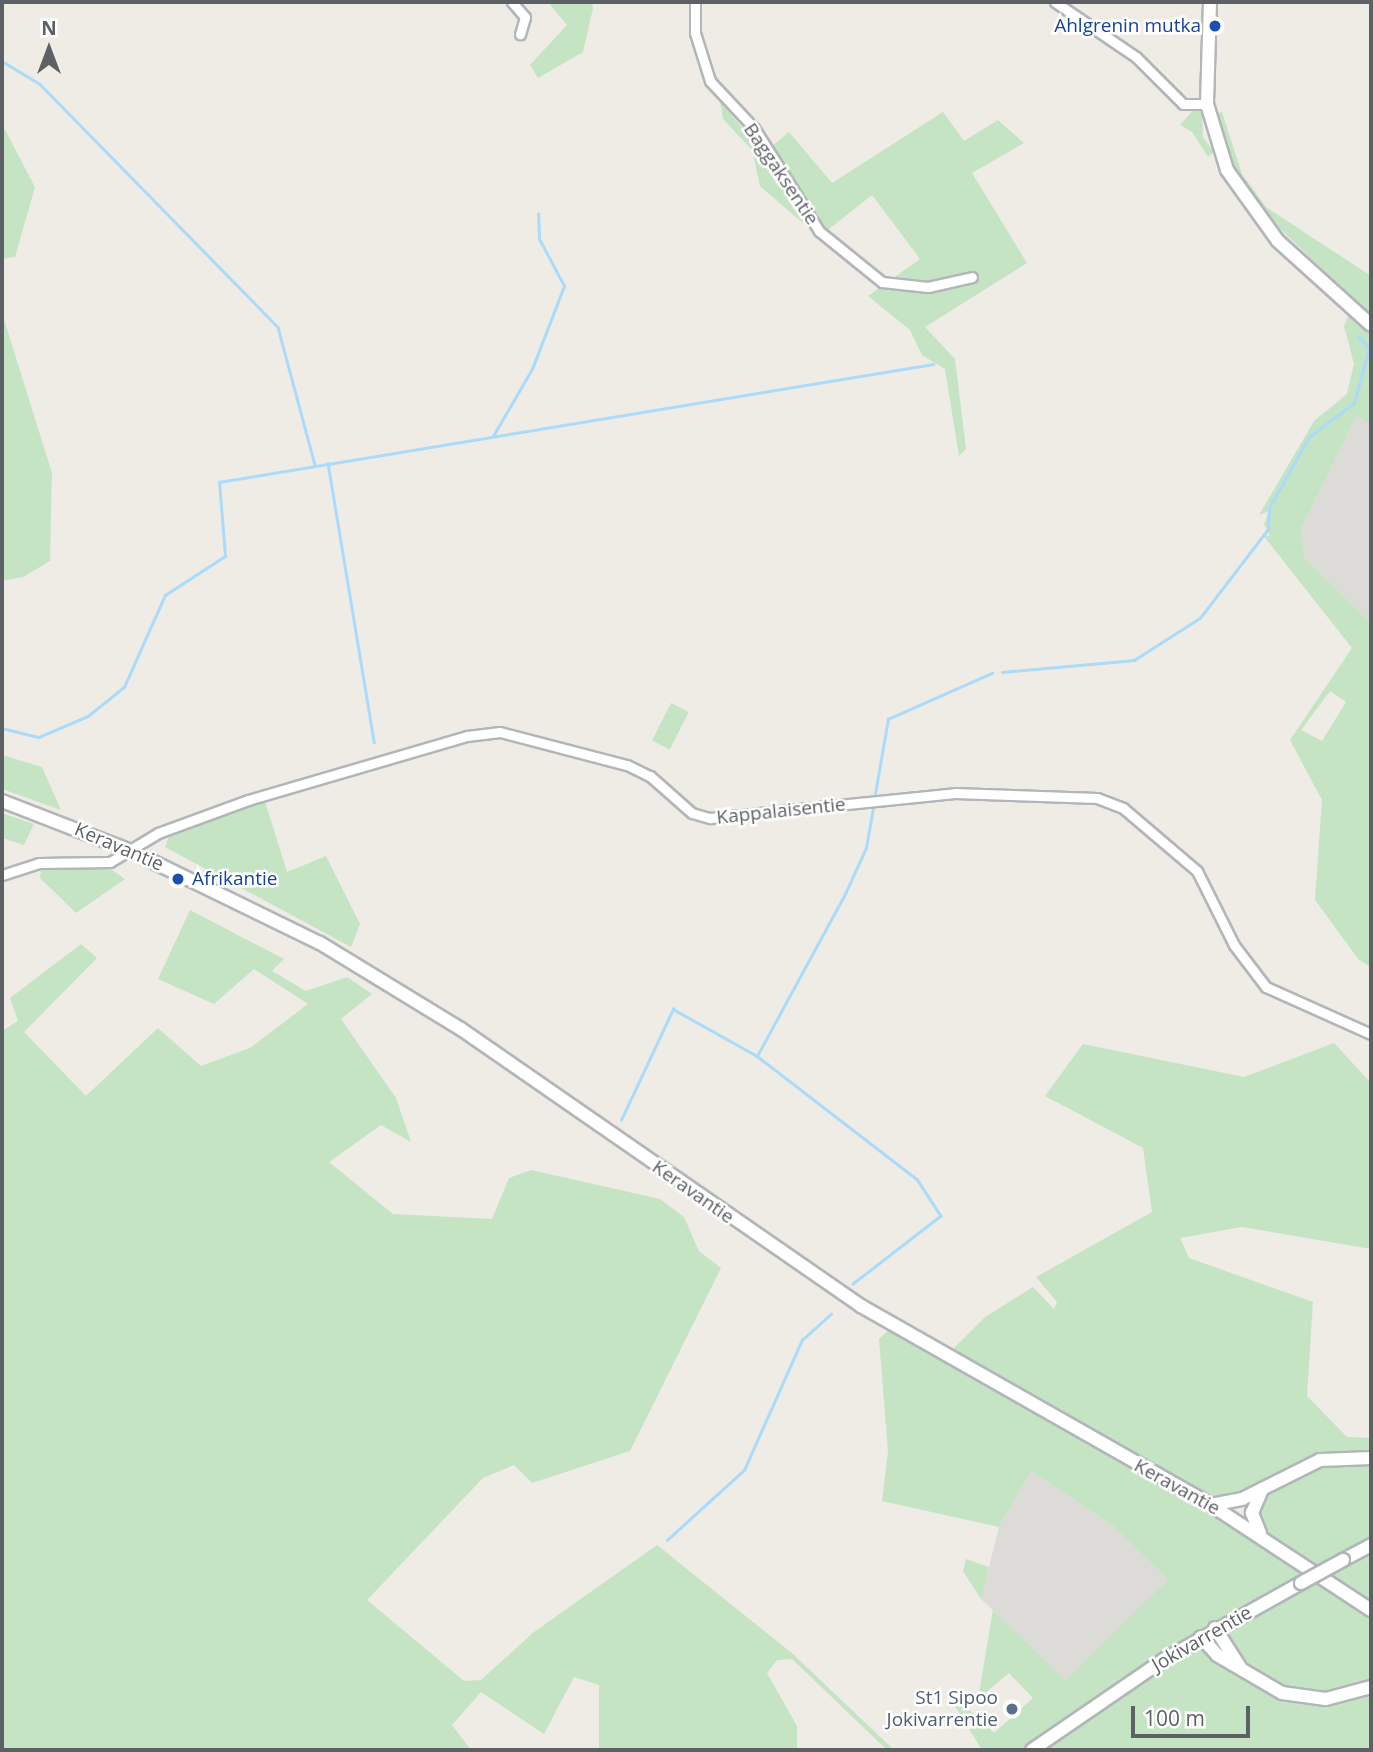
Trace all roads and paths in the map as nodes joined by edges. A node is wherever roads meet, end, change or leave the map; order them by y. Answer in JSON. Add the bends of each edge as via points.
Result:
{"nodes":[{"id":1,"x":512,"y":2,"type":"edge"},
{"id":2,"x":695,"y":2,"type":"edge"},
{"id":3,"x":1055,"y":2,"type":"edge"},
{"id":4,"x":1210,"y":2,"type":"edge"},
{"id":5,"x":520,"y":34,"type":"dead end"},
{"id":6,"x":1207,"y":104,"type":"junction"},
{"id":7,"x":972,"y":277,"type":"dead end"},
{"id":8,"x":1371,"y":325,"type":"edge"},
{"id":9,"x":2,"y":801,"type":"edge"},
{"id":10,"x":131,"y":851,"type":"junction"},
{"id":11,"x":2,"y":875,"type":"edge"},
{"id":12,"x":1371,"y":1034,"type":"edge"},
{"id":13,"x":1371,"y":1458,"type":"edge"},
{"id":14,"x":1264,"y":1488,"type":"junction"},
{"id":15,"x":1211,"y":1505,"type":"junction"},
{"id":16,"x":1262,"y":1536,"type":"junction"},
{"id":17,"x":1371,"y":1545,"type":"edge"},
{"id":18,"x":1371,"y":1610,"type":"edge"},
{"id":19,"x":1215,"y":1629,"type":"junction"},
{"id":20,"x":1201,"y":1637,"type":"junction"},
{"id":21,"x":1242,"y":1669,"type":"junction"},
{"id":22,"x":1371,"y":1688,"type":"edge"},
{"id":23,"x":1032,"y":1750,"type":"edge"}],
"edges":[{"from":1,"to":5,"type":"street","via":[[525,17]]},
{"from":2,"to":7,"type":"street","name":"Baggaksentie","via":[[695,33],[710,81],[754,128],[819,231],[882,282],[928,287]]},
{"from":3,"to":6,"type":"street","via":[[1136,57],[1183,104]]},
{"from":4,"to":6,"type":"main road"},
{"from":6,"to":8,"type":"main road","via":[[1219,149],[1251,210]]},
{"from":9,"to":10,"type":"main road","name":"Keravantie"},
{"from":10,"to":11,"type":"street","via":[[110,862],[39,863]]},
{"from":10,"to":12,"type":"street","name":"Kappalaisentie","via":[[158,833],[304,781],[500,732],[626,765],[650,776],[692,813],[710,818],[955,793],[1097,798],[1124,808],[1197,871],[1234,945],[1266,987]]},
{"from":10,"to":15,"type":"main road","name":"Keravantie","via":[[277,920],[387,983],[861,1306]]},
{"from":13,"to":14,"type":"main road","via":[[1320,1460]]},
{"from":14,"to":15,"type":"main road"},
{"from":14,"to":16,"type":"main road","via":[[1252,1513]]},
{"from":15,"to":16,"type":"main road","name":"Keravantie"},
{"from":16,"to":18,"type":"main road","name":"Keravantie"},
{"from":17,"to":19,"type":"main road","name":"Jokivarrentie","bridge":true},
{"from":19,"to":20,"type":"main road","name":"Jokivarrentie"},
{"from":19,"to":21,"type":"main road"},
{"from":20,"to":21,"type":"main road"},
{"from":20,"to":23,"type":"main road","name":"Jokivarrentie"},
{"from":21,"to":22,"type":"main road","via":[[1302,1698],[1326,1699]]}]}
